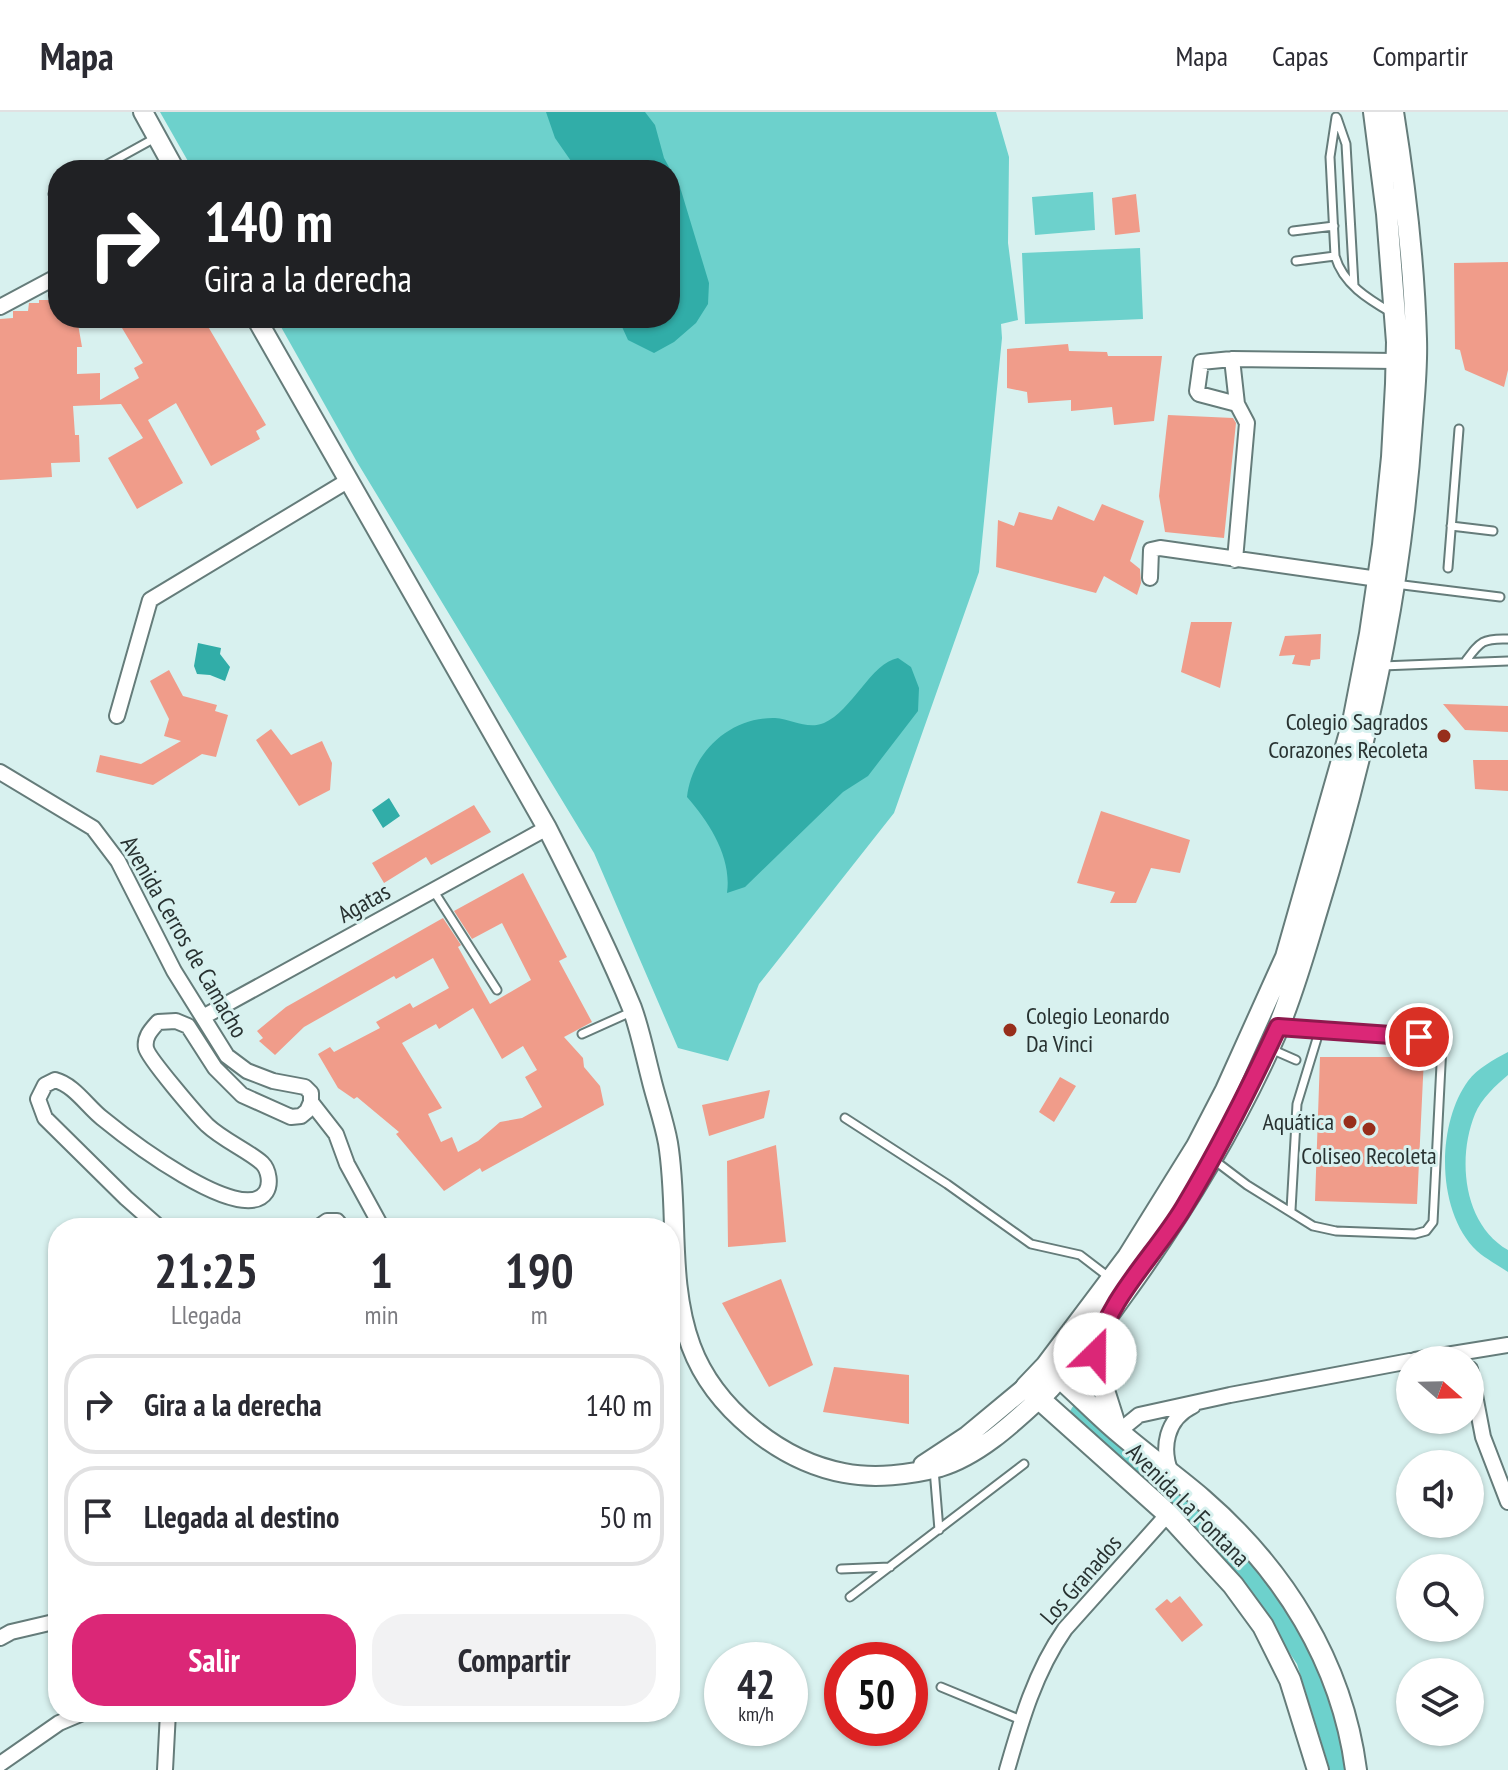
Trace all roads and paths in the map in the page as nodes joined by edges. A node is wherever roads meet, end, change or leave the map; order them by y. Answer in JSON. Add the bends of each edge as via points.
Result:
{"nodes":[{"id":1,"x":143,"y":112,"type":"edge"},
{"id":2,"x":1374,"y":112,"type":"edge"},
{"id":3,"x":1393,"y":112,"type":"edge"},
{"id":4,"x":1336,"y":114,"type":"edge"},
{"id":5,"x":157,"y":137,"type":"junction"},
{"id":6,"x":115,"y":160,"type":"edge"},
{"id":7,"x":170,"y":160,"type":"edge"},
{"id":8,"x":1334,"y":226,"type":"junction"},
{"id":9,"x":1293,"y":231,"type":"dead end"},
{"id":10,"x":1335,"y":256,"type":"junction"},
{"id":11,"x":1296,"y":261,"type":"dead end"},
{"id":12,"x":48,"y":281,"type":"edge"},
{"id":13,"x":1354,"y":286,"type":"junction"},
{"id":14,"x":0,"y":307,"type":"edge"},
{"id":15,"x":1394,"y":314,"type":"junction"},
{"id":16,"x":262,"y":328,"type":"edge"},
{"id":17,"x":1232,"y":359,"type":"junction"},
{"id":18,"x":1396,"y":361,"type":"junction"},
{"id":19,"x":1237,"y":404,"type":"junction"},
{"id":20,"x":1459,"y":429,"type":"dead end"},
{"id":21,"x":349,"y":480,"type":"junction"},
{"id":22,"x":1451,"y":526,"type":"junction"},
{"id":23,"x":1493,"y":531,"type":"dead end"},
{"id":24,"x":1235,"y":560,"type":"junction"},
{"id":25,"x":1448,"y":568,"type":"dead end"},
{"id":26,"x":1150,"y":578,"type":"dead end"},
{"id":27,"x":1386,"y":582,"type":"junction"},
{"id":28,"x":1500,"y":597,"type":"dead end"},
{"id":29,"x":1508,"y":639,"type":"edge"},
{"id":30,"x":1508,"y":661,"type":"edge"},
{"id":31,"x":1465,"y":662,"type":"junction"},
{"id":32,"x":1380,"y":666,"type":"junction"},
{"id":33,"x":117,"y":716,"type":"dead end"},
{"id":34,"x":0,"y":772,"type":"edge"},
{"id":35,"x":547,"y":828,"type":"junction"},
{"id":36,"x":433,"y":890,"type":"junction"},
{"id":37,"x":497,"y":990,"type":"dead end"},
{"id":38,"x":633,"y":1011,"type":"junction"},
{"id":39,"x":203,"y":1017,"type":"junction"},
{"id":40,"x":1278,"y":1027,"type":"junction"},
{"id":41,"x":1319,"y":1032,"type":"junction"},
{"id":42,"x":582,"y":1034,"type":"dead end"},
{"id":43,"x":1269,"y":1048,"type":"junction"},
{"id":44,"x":1303,"y":1064,"type":"junction"},
{"id":45,"x":311,"y":1102,"type":"junction"},
{"id":46,"x":845,"y":1118,"type":"dead end"},
{"id":47,"x":1212,"y":1159,"type":"junction"},
{"id":48,"x":1291,"y":1210,"type":"junction"},
{"id":49,"x":149,"y":1218,"type":"edge"},
{"id":50,"x":377,"y":1218,"type":"edge"},
{"id":51,"x":673,"y":1218,"type":"edge"},
{"id":52,"x":1112,"y":1279,"type":"junction"},
{"id":53,"x":680,"y":1295,"type":"edge"},
{"id":54,"x":1118,"y":1301,"type":"junction"},
{"id":55,"x":1508,"y":1345,"type":"edge"},
{"id":56,"x":1484,"y":1351,"type":"edge"},
{"id":57,"x":1396,"y":1363,"type":"edge"},
{"id":58,"x":1053,"y":1372,"type":"junction"},
{"id":59,"x":1032,"y":1393,"type":"junction"},
{"id":60,"x":1200,"y":1402,"type":"junction"},
{"id":61,"x":1118,"y":1432,"type":"junction"},
{"id":62,"x":1482,"y":1434,"type":"edge"},
{"id":63,"x":932,"y":1464,"type":"junction"},
{"id":64,"x":1024,"y":1464,"type":"dead end"},
{"id":65,"x":1171,"y":1474,"type":"junction"},
{"id":66,"x":1508,"y":1502,"type":"edge"},
{"id":67,"x":1168,"y":1514,"type":"junction"},
{"id":68,"x":939,"y":1530,"type":"junction"},
{"id":69,"x":892,"y":1567,"type":"junction"},
{"id":70,"x":841,"y":1569,"type":"dead end"},
{"id":71,"x":850,"y":1597,"type":"dead end"},
{"id":72,"x":48,"y":1623,"type":"edge"},
{"id":73,"x":0,"y":1638,"type":"edge"},
{"id":74,"x":941,"y":1687,"type":"dead end"},
{"id":75,"x":1021,"y":1720,"type":"junction"},
{"id":76,"x":61,"y":1722,"type":"edge"},
{"id":77,"x":167,"y":1722,"type":"edge"},
{"id":78,"x":0,"y":1764,"type":"edge"},
{"id":79,"x":1319,"y":1767,"type":"edge"},
{"id":80,"x":165,"y":1770,"type":"edge"},
{"id":81,"x":1007,"y":1770,"type":"edge"},
{"id":82,"x":1356,"y":1770,"type":"edge"}],
"edges":[{"from":1,"to":5,"type":"street"},
{"from":2,"to":15,"type":"main road"},
{"from":3,"to":27,"type":"main road","via":[[1416,341],[1410,464]]},
{"from":4,"to":8,"type":"lane","via":[[1330,157]]},
{"from":4,"to":13,"type":"lane","via":[[1346,144]]},
{"from":5,"to":6,"type":"lane"},
{"from":5,"to":7,"type":"street"},
{"from":8,"to":9,"type":"lane"},
{"from":8,"to":10,"type":"lane"},
{"from":10,"to":11,"type":"lane"},
{"from":10,"to":13,"type":"lane"},
{"from":12,"to":14,"type":"street"},
{"from":13,"to":15,"type":"lane"},
{"from":15,"to":18,"type":"main road"},
{"from":16,"to":21,"type":"street"},
{"from":17,"to":18,"type":"street"},
{"from":17,"to":19,"type":"street"},
{"from":17,"to":19,"type":"street","via":[[1201,362],[1197,391]]},
{"from":18,"to":27,"type":"main road"},
{"from":19,"to":24,"type":"street","via":[[1247,423]]},
{"from":20,"to":22,"type":"lane"},
{"from":21,"to":33,"type":"street","via":[[150,600]]},
{"from":21,"to":35,"type":"street"},
{"from":22,"to":23,"type":"lane"},
{"from":22,"to":25,"type":"lane"},
{"from":24,"to":26,"type":"street","via":[[1160,548],[1151,550]]},
{"from":24,"to":27,"type":"street"},
{"from":27,"to":28,"type":"lane"},
{"from":27,"to":32,"type":"main road"},
{"from":27,"to":52,"type":"main road","via":[[1353,722],[1286,957],[1197,1146]]},
{"from":29,"to":31,"type":"lane","via":[[1482,641]]},
{"from":30,"to":31,"type":"lane"},
{"from":31,"to":32,"type":"lane"},
{"from":32,"to":40,"type":"main road","via":[[1347,815]]},
{"from":34,"to":39,"type":"street","name":"Avenida Cerros de Camacho","via":[[93,828],[118,861]]},
{"from":35,"to":36,"type":"street","name":"Agatas"},
{"from":35,"to":38,"type":"street"},
{"from":36,"to":37,"type":"lane"},
{"from":36,"to":39,"type":"street","name":"Agatas"},
{"from":38,"to":42,"type":"lane"},
{"from":38,"to":51,"type":"street","via":[[668,1143]]},
{"from":39,"to":45,"type":"street","name":"Avenida Cerros de Camacho","via":[[227,1056],[247,1071],[305,1087]]},
{"from":40,"to":41,"type":"lane"},
{"from":40,"to":43,"type":"main road"},
{"from":41,"to":44,"type":"lane"},
{"from":41,"to":48,"type":"lane","via":[[1434,1037],[1442,1045],[1435,1212],[1426,1231],[1415,1234],[1336,1231],[1313,1226]]},
{"from":43,"to":44,"type":"lane"},
{"from":43,"to":47,"type":"main road"},
{"from":44,"to":48,"type":"lane"},
{"from":45,"to":49,"type":"street","name":"Avenida Cerros de Camacho","via":[[301,1116],[291,1117],[242,1095],[215,1068],[188,1026],[176,1021],[158,1022],[147,1034],[146,1049],[154,1064],[207,1125],[263,1164],[269,1182],[266,1192],[247,1200],[202,1186],[157,1160],[63,1082],[45,1085],[38,1099],[45,1118]]},
{"from":45,"to":50,"type":"street","via":[[336,1134]]},
{"from":46,"to":52,"type":"lane","via":[[1031,1244],[1080,1255]]},
{"from":47,"to":48,"type":"lane"},
{"from":47,"to":54,"type":"main road"},
{"from":52,"to":58,"type":"main road"},
{"from":53,"to":63,"type":"street","via":[[703,1372],[725,1402],[758,1432],[813,1463],[843,1473],[914,1472]]},
{"from":54,"to":58,"type":"main road"},
{"from":54,"to":61,"type":"main road","via":[[1095,1354]]},
{"from":55,"to":56,"type":"street"},
{"from":57,"to":60,"type":"street"},
{"from":58,"to":59,"type":"main road"},
{"from":58,"to":61,"type":"main road","name":"Avenida La Fontana"},
{"from":59,"to":63,"type":"street","via":[[993,1438],[955,1460]]},
{"from":59,"to":67,"type":"main road","name":"Avenida La Fontana"},
{"from":60,"to":61,"type":"street","via":[[1139,1415]]},
{"from":60,"to":65,"type":"street","via":[[1169,1431],[1166,1460]]},
{"from":61,"to":65,"type":"main road","name":"Avenida La Fontana"},
{"from":62,"to":66,"type":"street"},
{"from":63,"to":68,"type":"lane"},
{"from":64,"to":68,"type":"lane"},
{"from":65,"to":82,"type":"main road","name":"Avenida La Fontana","via":[[1241,1537],[1299,1609],[1332,1673]]},
{"from":67,"to":75,"type":"street","name":"Los Granados","via":[[1065,1629],[1037,1677]]},
{"from":67,"to":79,"type":"main road","name":"Avenida La Fontana","via":[[1263,1626],[1290,1680]]},
{"from":68,"to":69,"type":"lane"},
{"from":69,"to":70,"type":"lane"},
{"from":69,"to":71,"type":"lane"},
{"from":72,"to":73,"type":"street"},
{"from":74,"to":75,"type":"lane"},
{"from":75,"to":81,"type":"street","name":"Los Granados"},
{"from":76,"to":78,"type":"street"},
{"from":77,"to":80,"type":"street"}]}
